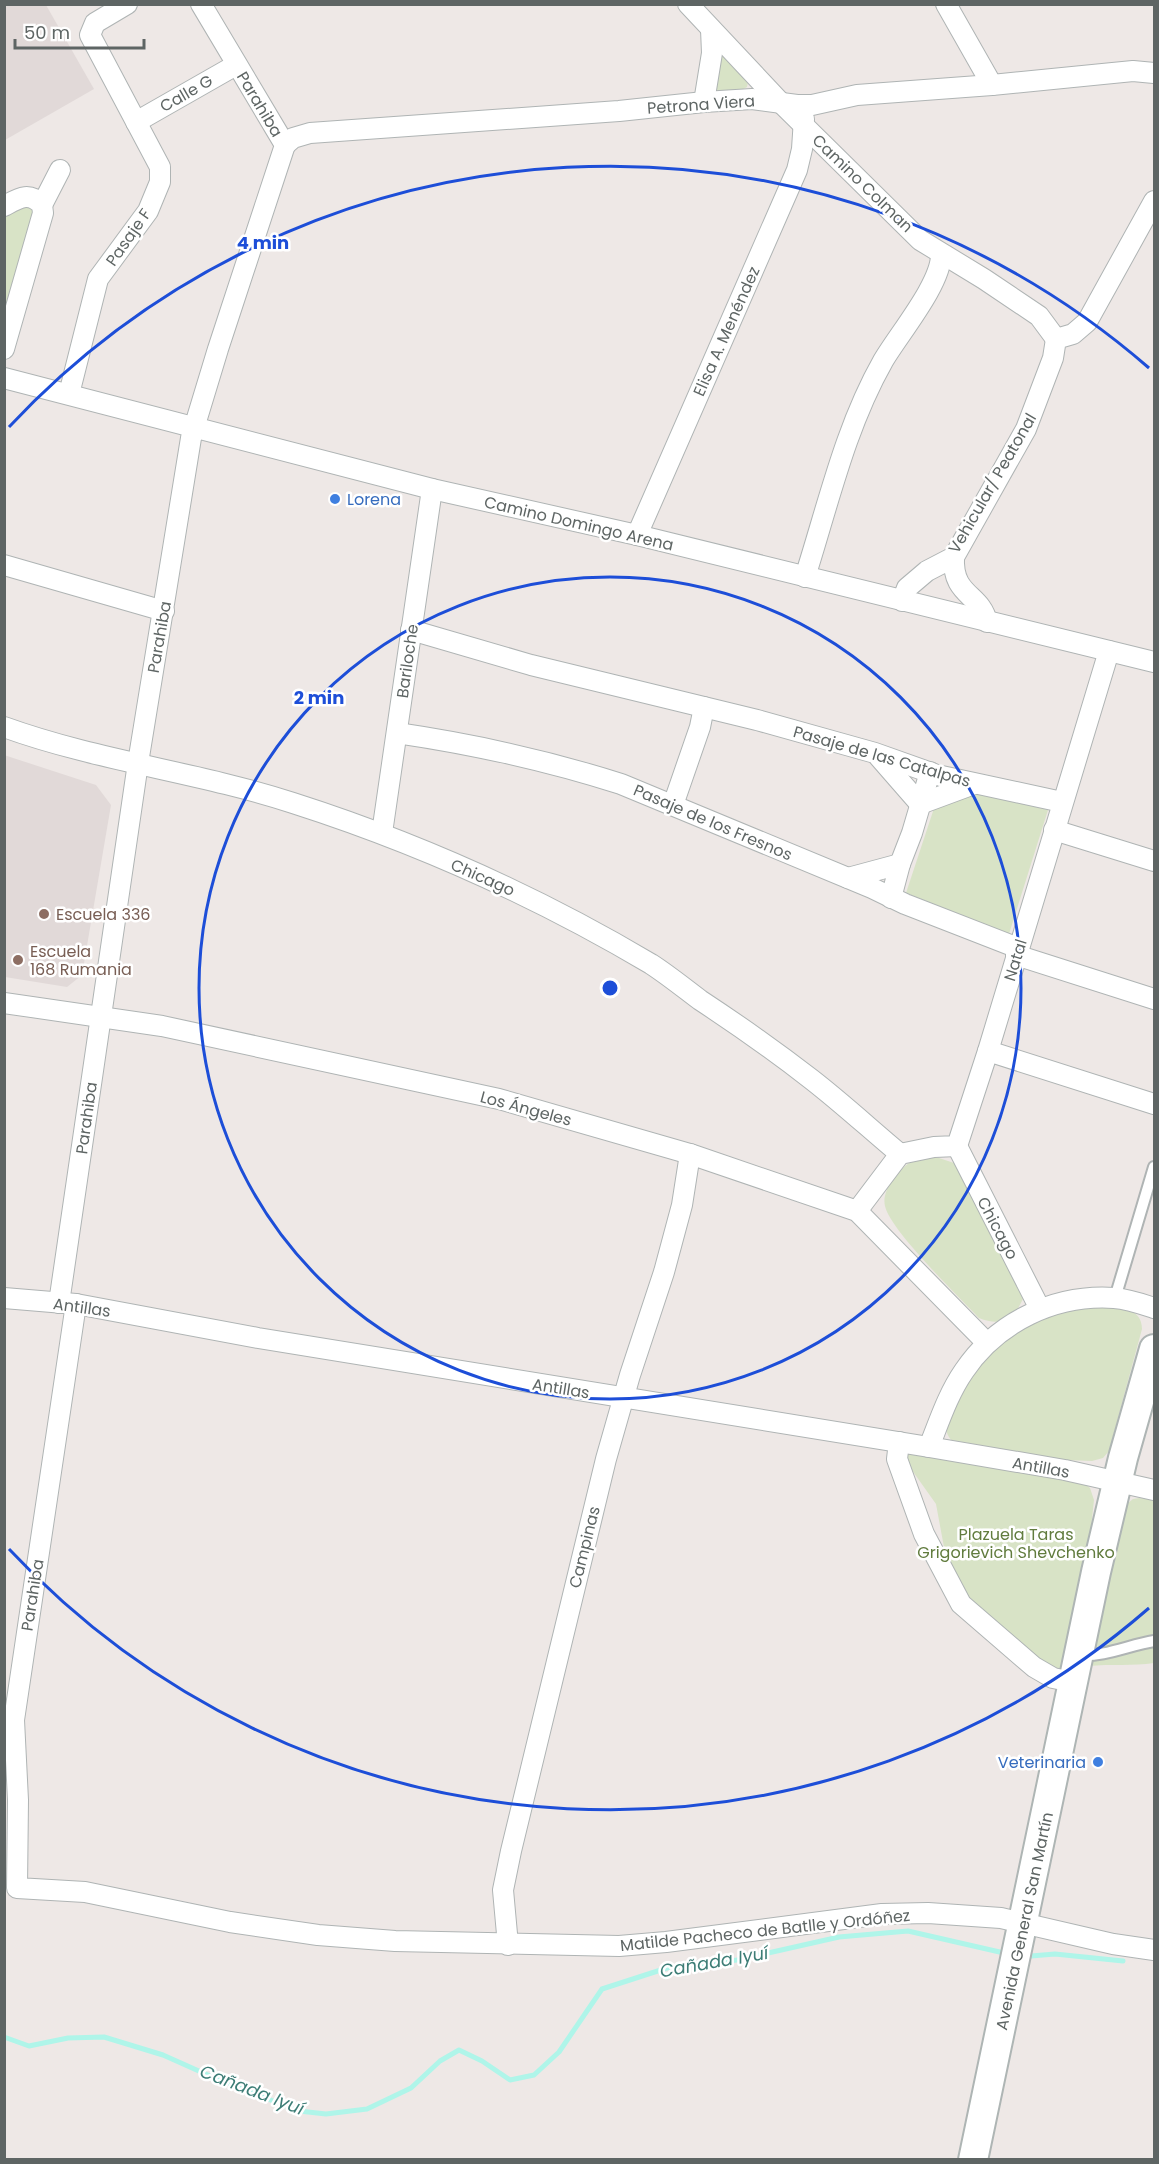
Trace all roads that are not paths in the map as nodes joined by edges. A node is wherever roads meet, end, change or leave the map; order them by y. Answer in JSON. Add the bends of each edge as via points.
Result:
{"nodes":[{"id":1,"x":126,"y":4,"type":"edge"},
{"id":2,"x":201,"y":4,"type":"edge"},
{"id":3,"x":688,"y":4,"type":"edge"},
{"id":4,"x":946,"y":4,"type":"edge"},
{"id":5,"x":711,"y":29,"type":"junction"},
{"id":6,"x":236,"y":65,"type":"junction"},
{"id":7,"x":1155,"y":73,"type":"edge"},
{"id":8,"x":992,"y":85,"type":"junction"},
{"id":9,"x":704,"y":102,"type":"junction"},
{"id":10,"x":781,"y":103,"type":"junction"},
{"id":11,"x":812,"y":105,"type":"junction"},
{"id":12,"x":136,"y":122,"type":"junction"},
{"id":13,"x":803,"y":124,"type":"junction"},
{"id":14,"x":285,"y":145,"type":"junction"},
{"id":15,"x":60,"y":170,"type":"dead end"},
{"id":16,"x":1155,"y":201,"type":"edge"},
{"id":17,"x":42,"y":205,"type":"junction"},
{"id":18,"x":4,"y":206,"type":"edge"},
{"id":19,"x":941,"y":254,"type":"junction"},
{"id":20,"x":1056,"y":339,"type":"junction"},
{"id":21,"x":4,"y":350,"type":"edge"},
{"id":22,"x":4,"y":378,"type":"edge"},
{"id":23,"x":69,"y":394,"type":"junction"},
{"id":24,"x":194,"y":427,"type":"junction"},
{"id":25,"x":432,"y":489,"type":"junction"},
{"id":26,"x":637,"y":535,"type":"junction"},
{"id":27,"x":954,"y":556,"type":"junction"},
{"id":28,"x":4,"y":565,"type":"edge"},
{"id":29,"x":805,"y":577,"type":"junction"},
{"id":30,"x":902,"y":601,"type":"junction"},
{"id":31,"x":164,"y":611,"type":"junction"},
{"id":32,"x":987,"y":622,"type":"junction"},
{"id":33,"x":411,"y":630,"type":"junction"},
{"id":34,"x":1109,"y":651,"type":"junction"},
{"id":35,"x":1155,"y":662,"type":"edge"},
{"id":36,"x":704,"y":707,"type":"junction"},
{"id":37,"x":4,"y":727,"type":"edge"},
{"id":38,"x":397,"y":733,"type":"junction"},
{"id":39,"x":875,"y":753,"type":"junction"},
{"id":40,"x":138,"y":763,"type":"junction"},
{"id":41,"x":930,"y":772,"type":"junction"},
{"id":42,"x":974,"y":784,"type":"junction"},
{"id":43,"x":1062,"y":802,"type":"junction"},
{"id":44,"x":920,"y":804,"type":"junction"},
{"id":45,"x":673,"y":805,"type":"junction"},
{"id":46,"x":1054,"y":830,"type":"junction"},
{"id":47,"x":382,"y":833,"type":"junction"},
{"id":48,"x":1155,"y":861,"type":"edge"},
{"id":49,"x":900,"y":864,"type":"junction"},
{"id":50,"x":848,"y":878,"type":"junction"},
{"id":51,"x":891,"y":898,"type":"junction"},
{"id":52,"x":1017,"y":951,"type":"junction"},
{"id":53,"x":1155,"y":999,"type":"edge"},
{"id":54,"x":4,"y":1003,"type":"edge"},
{"id":55,"x":102,"y":1017,"type":"junction"},
{"id":56,"x":988,"y":1051,"type":"junction"},
{"id":57,"x":1155,"y":1104,"type":"edge"},
{"id":58,"x":957,"y":1146,"type":"junction"},
{"id":59,"x":690,"y":1154,"type":"junction"},
{"id":60,"x":900,"y":1154,"type":"junction"},
{"id":61,"x":1155,"y":1167,"type":"edge"},
{"id":62,"x":857,"y":1211,"type":"junction"},
{"id":63,"x":4,"y":1298,"type":"edge"},
{"id":64,"x":1115,"y":1298,"type":"junction"},
{"id":65,"x":68,"y":1304,"type":"junction"},
{"id":66,"x":1155,"y":1308,"type":"edge"},
{"id":67,"x":1040,"y":1309,"type":"junction"},
{"id":68,"x":987,"y":1343,"type":"junction"},
{"id":69,"x":1155,"y":1349,"type":"edge"},
{"id":70,"x":623,"y":1398,"type":"junction"},
{"id":71,"x":899,"y":1442,"type":"junction"},
{"id":72,"x":929,"y":1447,"type":"junction"},
{"id":73,"x":1117,"y":1481,"type":"junction"},
{"id":74,"x":1155,"y":1490,"type":"edge"},
{"id":75,"x":1155,"y":1641,"type":"edge"},
{"id":76,"x":13,"y":1663,"type":"edge"},
{"id":77,"x":1076,"y":1668,"type":"junction"},
{"id":78,"x":17,"y":1888,"type":"joint"},
{"id":79,"x":1024,"y":1922,"type":"junction"},
{"id":80,"x":508,"y":1945,"type":"junction"},
{"id":81,"x":1155,"y":1950,"type":"edge"},
{"id":82,"x":973,"y":2160,"type":"edge"}],
"edges":[{"from":1,"to":12,"type":"street","name":"Pasaje F","via":[[95,23],[90,35]]},
{"from":2,"to":6,"type":"street","name":"Parahiba"},
{"from":3,"to":5,"type":"street","name":"Camino Colman"},
{"from":4,"to":8,"type":"street"},
{"from":5,"to":9,"type":"street","via":[[712,52]]},
{"from":5,"to":10,"type":"street","name":"Camino Colman"},
{"from":6,"to":12,"type":"street","name":"Calle G"},
{"from":6,"to":14,"type":"street","name":"Parahiba"},
{"from":7,"to":8,"type":"street","name":"Petrona Viera","via":[[1133,71]]},
{"from":8,"to":11,"type":"street","name":"Petrona Viera","via":[[857,95]]},
{"from":9,"to":10,"type":"street","name":"Petrona Viera","via":[[752,99]]},
{"from":9,"to":14,"type":"street","name":"Petrona Viera","via":[[310,133]]},
{"from":10,"to":11,"type":"street","name":"Petrona Viera"},
{"from":10,"to":13,"type":"street","name":"Camino Colman"},
{"from":11,"to":13,"type":"street"},
{"from":12,"to":23,"type":"street","name":"Pasaje F","via":[[160,167],[160,182],[148,211],[98,279]]},
{"from":13,"to":19,"type":"street","name":"Camino Colman","via":[[920,240]]},
{"from":13,"to":26,"type":"street","name":"Elisa A. Menéndez","via":[[797,170]]},
{"from":14,"to":24,"type":"street","name":"Parahiba"},
{"from":15,"to":17,"type":"street"},
{"from":16,"to":20,"type":"street","via":[[1087,322],[1073,334]]},
{"from":17,"to":18,"type":"street","via":[[31,196],[22,196]]},
{"from":17,"to":21,"type":"street"},
{"from":19,"to":20,"type":"street","name":"Camino Colman","via":[[1039,316]]},
{"from":19,"to":29,"type":"street","via":[[932,284],[869,387],[838,469]]},
{"from":20,"to":27,"type":"street","name":"Vehicular/ Peatonal","via":[[1030,420]]},
{"from":22,"to":23,"type":"street","name":"Camino Domingo Arena"},
{"from":23,"to":24,"type":"street","name":"Camino Domingo Arena"},
{"from":24,"to":25,"type":"street","name":"Camino Domingo Arena"},
{"from":24,"to":31,"type":"street","name":"Parahiba"},
{"from":25,"to":26,"type":"street","name":"Camino Domingo Arena"},
{"from":25,"to":33,"type":"street","name":"Bariloche"},
{"from":26,"to":29,"type":"street","name":"Camino Domingo Arena"},
{"from":27,"to":30,"type":"street","name":"Vehicular/ Peatonal","via":[[907,588]]},
{"from":27,"to":32,"type":"street","via":[[953,570],[961,587],[983,609]]},
{"from":28,"to":31,"type":"street"},
{"from":29,"to":30,"type":"street","name":"Camino Domingo Arena"},
{"from":30,"to":32,"type":"street","name":"Camino Domingo Arena"},
{"from":31,"to":40,"type":"street","name":"Parahiba"},
{"from":32,"to":34,"type":"street","name":"Camino Domingo Arena"},
{"from":33,"to":36,"type":"street","name":"Pasaje de las Catalpas"},
{"from":33,"to":38,"type":"street","name":"Bariloche"},
{"from":34,"to":35,"type":"street","name":"Camino Domingo Arena"},
{"from":34,"to":43,"type":"street","name":"Natal"},
{"from":36,"to":39,"type":"street","name":"Pasaje de las Catalpas"},
{"from":36,"to":45,"type":"street"},
{"from":37,"to":40,"type":"street","name":"Chicago"},
{"from":38,"to":45,"type":"street","name":"Pasaje de los Fresnos","via":[[582,771]]},
{"from":38,"to":47,"type":"street","name":"Bariloche"},
{"from":39,"to":41,"type":"street","name":"Pasaje de las Catalpas"},
{"from":39,"to":44,"type":"street"},
{"from":40,"to":47,"type":"street","name":"Chicago","via":[[209,778]]},
{"from":40,"to":55,"type":"street","name":"Parahiba"},
{"from":41,"to":42,"type":"street","name":"Pasaje de las Catalpas"},
{"from":41,"to":44,"type":"street"},
{"from":42,"to":43,"type":"street","name":"Pasaje de las Catalpas"},
{"from":42,"to":44,"type":"street"},
{"from":43,"to":46,"type":"street","name":"Natal"},
{"from":44,"to":49,"type":"street"},
{"from":45,"to":50,"type":"street","name":"Pasaje de los Fresnos"},
{"from":46,"to":48,"type":"street"},
{"from":46,"to":52,"type":"street","name":"Natal"},
{"from":47,"to":60,"type":"street","name":"Chicago","via":[[538,902],[653,966],[811,1079]]},
{"from":49,"to":50,"type":"street"},
{"from":49,"to":51,"type":"street"},
{"from":50,"to":51,"type":"street","name":"Pasaje de los Fresnos"},
{"from":51,"to":52,"type":"street","name":"Pasaje de los Fresnos"},
{"from":52,"to":53,"type":"street","name":"Pasaje de los Fresnos"},
{"from":52,"to":56,"type":"street","name":"Natal"},
{"from":54,"to":55,"type":"street","name":"Los Ángeles"},
{"from":55,"to":59,"type":"street","name":"Los Ángeles","via":[[162,1026],[499,1100]]},
{"from":55,"to":65,"type":"street","name":"Parahiba"},
{"from":56,"to":57,"type":"street"},
{"from":56,"to":58,"type":"street","name":"Natal"},
{"from":58,"to":60,"type":"street"},
{"from":58,"to":67,"type":"street","name":"Chicago"},
{"from":59,"to":62,"type":"street","name":"Los Ángeles"},
{"from":59,"to":70,"type":"street","name":"Campinas","via":[[682,1205],[664,1272]]},
{"from":60,"to":62,"type":"street"},
{"from":61,"to":64,"type":"lane"},
{"from":62,"to":68,"type":"street","name":"Los Ángeles"},
{"from":63,"to":65,"type":"street","name":"Antillas"},
{"from":64,"to":66,"type":"street"},
{"from":64,"to":67,"type":"street","via":[[1073,1300]]},
{"from":65,"to":70,"type":"street","name":"Antillas"},
{"from":65,"to":76,"type":"street","name":"Parahiba"},
{"from":67,"to":68,"type":"street"},
{"from":68,"to":72,"type":"street","via":[[953,1390]]},
{"from":69,"to":73,"type":"main road","name":"Avenida General San Martín"},
{"from":70,"to":71,"type":"street","name":"Antillas"},
{"from":70,"to":80,"type":"street","name":"Campinas","via":[[511,1851],[503,1890]]},
{"from":71,"to":72,"type":"street","name":"Antillas"},
{"from":71,"to":77,"type":"street","via":[[897,1459],[924,1534],[961,1604],[1034,1667],[1053,1678]]},
{"from":72,"to":73,"type":"street","name":"Antillas"},
{"from":73,"to":74,"type":"street","name":"Antillas"},
{"from":73,"to":77,"type":"main road","name":"Avenida General San Martín"},
{"from":75,"to":77,"type":"lane","via":[[1102,1655]]},
{"from":76,"to":78,"type":"street","name":"Parahiba"},
{"from":77,"to":79,"type":"main road","name":"Avenida General San Martín"},
{"from":78,"to":80,"type":"street","name":"Matilde Pacheco de Batlle y Ordóñez","via":[[85,1892],[230,1922],[318,1935]]},
{"from":79,"to":80,"type":"street","name":"Matilde Pacheco de Batlle y Ordóñez","via":[[902,1913],[619,1946]]},
{"from":79,"to":81,"type":"street","name":"Matilde Pacheco de Batlle y Ordóñez"},
{"from":79,"to":82,"type":"main road","name":"Avenida General San Martín"}]}
